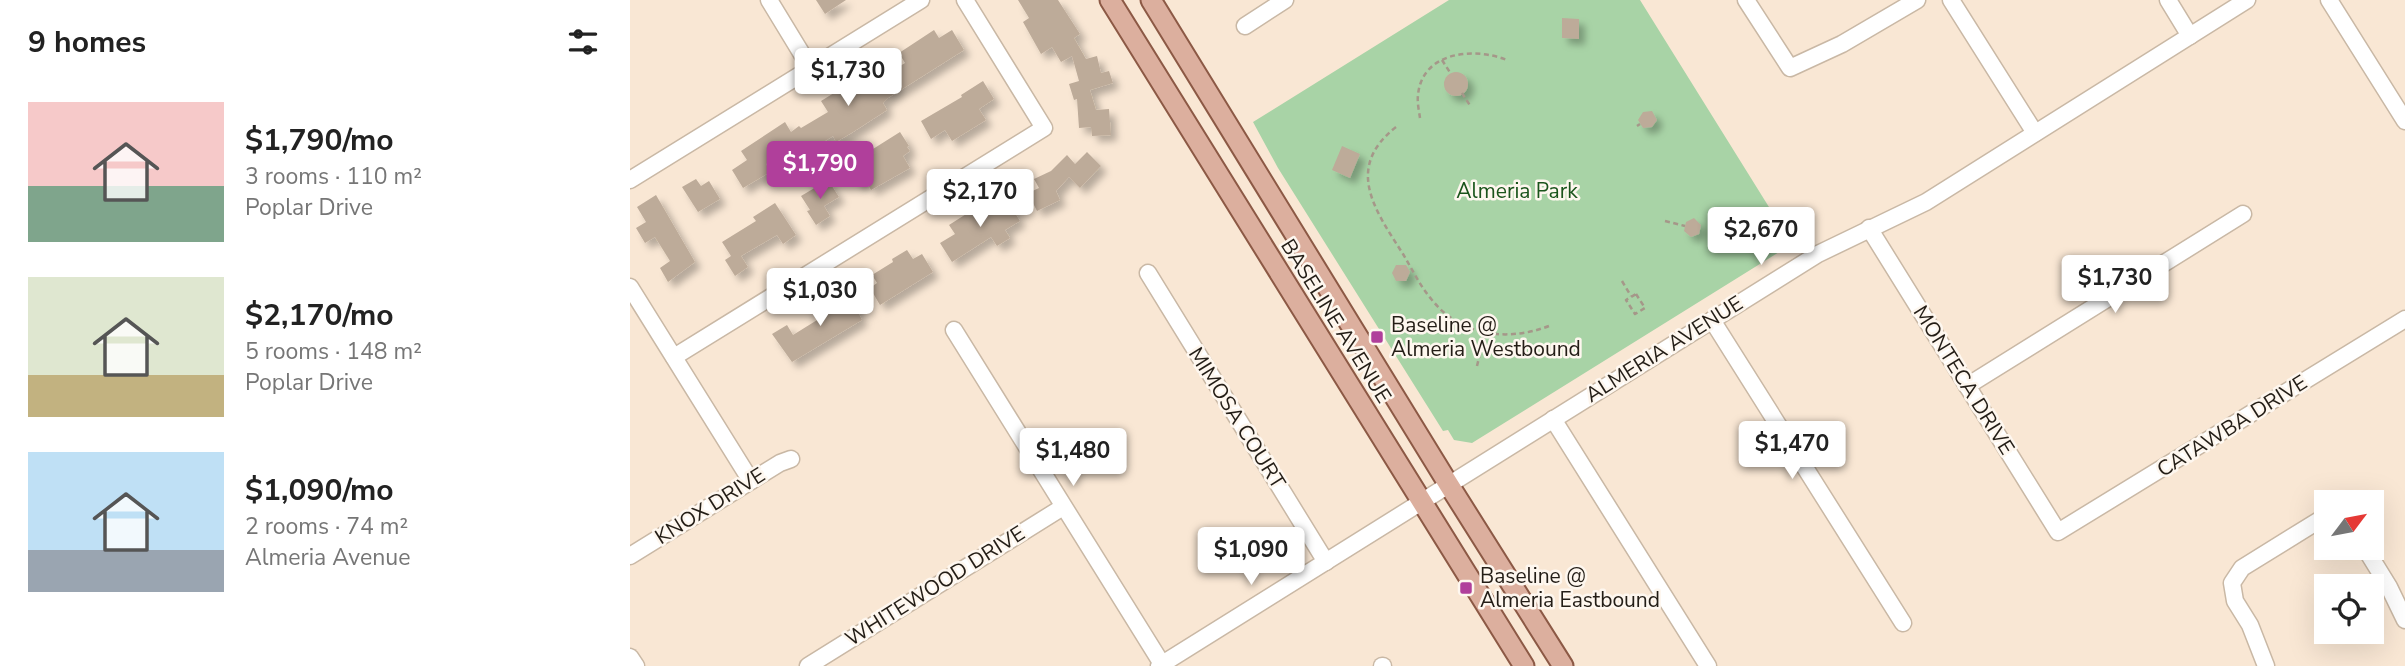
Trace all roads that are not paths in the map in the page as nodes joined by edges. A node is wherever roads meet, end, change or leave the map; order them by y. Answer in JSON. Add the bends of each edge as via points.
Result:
{"nodes":[{"id":1,"x":769,"y":0,"type":"edge"},
{"id":2,"x":921,"y":0,"type":"edge"},
{"id":3,"x":965,"y":0,"type":"edge"},
{"id":4,"x":1110,"y":0,"type":"edge"},
{"id":5,"x":1151,"y":0,"type":"edge"},
{"id":6,"x":1286,"y":0,"type":"edge"},
{"id":7,"x":1746,"y":0,"type":"edge"},
{"id":8,"x":1917,"y":0,"type":"edge"},
{"id":9,"x":1951,"y":0,"type":"edge"},
{"id":10,"x":2168,"y":0,"type":"edge"},
{"id":11,"x":2247,"y":0,"type":"edge"},
{"id":12,"x":2329,"y":0,"type":"edge"},
{"id":13,"x":1245,"y":26,"type":"dead end"},
{"id":14,"x":2190,"y":36,"type":"junction"},
{"id":15,"x":811,"y":69,"type":"junction"},
{"id":16,"x":2405,"y":121,"type":"edge"},
{"id":17,"x":2035,"y":133,"type":"junction"},
{"id":18,"x":630,"y":180,"type":"edge"},
{"id":19,"x":2243,"y":214,"type":"dead end"},
{"id":20,"x":1869,"y":228,"type":"junction"},
{"id":21,"x":1148,"y":274,"type":"dead end"},
{"id":22,"x":630,"y":287,"type":"edge"},
{"id":23,"x":2405,"y":319,"type":"edge"},
{"id":24,"x":1712,"y":320,"type":"junction"},
{"id":25,"x":954,"y":330,"type":"dead end"},
{"id":26,"x":674,"y":357,"type":"junction"},
{"id":27,"x":1967,"y":386,"type":"junction"},
{"id":28,"x":1553,"y":419,"type":"junction"},
{"id":29,"x":791,"y":459,"type":"dead end"},
{"id":30,"x":751,"y":481,"type":"junction"},
{"id":31,"x":1449,"y":485,"type":"junction"},
{"id":32,"x":1422,"y":503,"type":"junction"},
{"id":33,"x":1063,"y":507,"type":"junction"},
{"id":34,"x":2314,"y":523,"type":"edge"},
{"id":35,"x":2058,"y":532,"type":"joint"},
{"id":36,"x":630,"y":556,"type":"edge"},
{"id":37,"x":2372,"y":560,"type":"edge"},
{"id":38,"x":1326,"y":562,"type":"junction"},
{"id":39,"x":2405,"y":620,"type":"edge"},
{"id":40,"x":1903,"y":623,"type":"dead end"},
{"id":41,"x":630,"y":657,"type":"edge"},
{"id":42,"x":1160,"y":665,"type":"edge"},
{"id":43,"x":636,"y":666,"type":"edge"},
{"id":44,"x":809,"y":666,"type":"edge"},
{"id":45,"x":1524,"y":666,"type":"edge"},
{"id":46,"x":1563,"y":666,"type":"edge"},
{"id":47,"x":1708,"y":666,"type":"edge"},
{"id":48,"x":2266,"y":666,"type":"edge"}],
"edges":[{"from":1,"to":15,"type":"street"},
{"from":2,"to":15,"type":"street"},
{"from":3,"to":26,"type":"street","via":[[1044,128]]},
{"from":4,"to":32,"type":"main road","name":"BASELINE AVENUE"},
{"from":5,"to":31,"type":"main road","name":"BASELINE AVENUE"},
{"from":6,"to":13,"type":"street"},
{"from":7,"to":8,"type":"street","via":[[1790,68]]},
{"from":9,"to":17,"type":"street"},
{"from":10,"to":14,"type":"street"},
{"from":11,"to":14,"type":"street","name":"ALMERIA AVENUE"},
{"from":12,"to":16,"type":"street"},
{"from":14,"to":17,"type":"street","name":"ALMERIA AVENUE"},
{"from":15,"to":18,"type":"street"},
{"from":17,"to":20,"type":"street","name":"ALMERIA AVENUE","via":[[1926,202]]},
{"from":19,"to":27,"type":"street"},
{"from":20,"to":24,"type":"street","name":"ALMERIA AVENUE"},
{"from":20,"to":27,"type":"street","name":"MONTECA DRIVE"},
{"from":21,"to":38,"type":"street","name":"MIMOSA COURT"},
{"from":22,"to":26,"type":"street"},
{"from":23,"to":35,"type":"street","name":"CATAWBA DRIVE"},
{"from":24,"to":28,"type":"street","name":"ALMERIA AVENUE"},
{"from":24,"to":40,"type":"street"},
{"from":25,"to":33,"type":"street"},
{"from":26,"to":30,"type":"street"},
{"from":27,"to":35,"type":"street","name":"MONTECA DRIVE"},
{"from":28,"to":31,"type":"street","name":"ALMERIA AVENUE"},
{"from":28,"to":47,"type":"street"},
{"from":29,"to":30,"type":"street","name":"KNOX DRIVE"},
{"from":30,"to":36,"type":"street","name":"KNOX DRIVE"},
{"from":31,"to":32,"type":"street","name":"ALMERIA AVENUE"},
{"from":31,"to":46,"type":"main road","name":"BASELINE AVENUE"},
{"from":32,"to":38,"type":"street","name":"ALMERIA AVENUE"},
{"from":32,"to":45,"type":"main road","name":"BASELINE AVENUE"},
{"from":33,"to":42,"type":"street"},
{"from":33,"to":44,"type":"street","name":"WHITEWOOD DRIVE"},
{"from":34,"to":48,"type":"street","via":[[2242,568],[2232,583],[2235,601]]},
{"from":37,"to":39,"type":"street"},
{"from":38,"to":42,"type":"street","name":"ALMERIA AVENUE"},
{"from":41,"to":43,"type":"street"}]}
